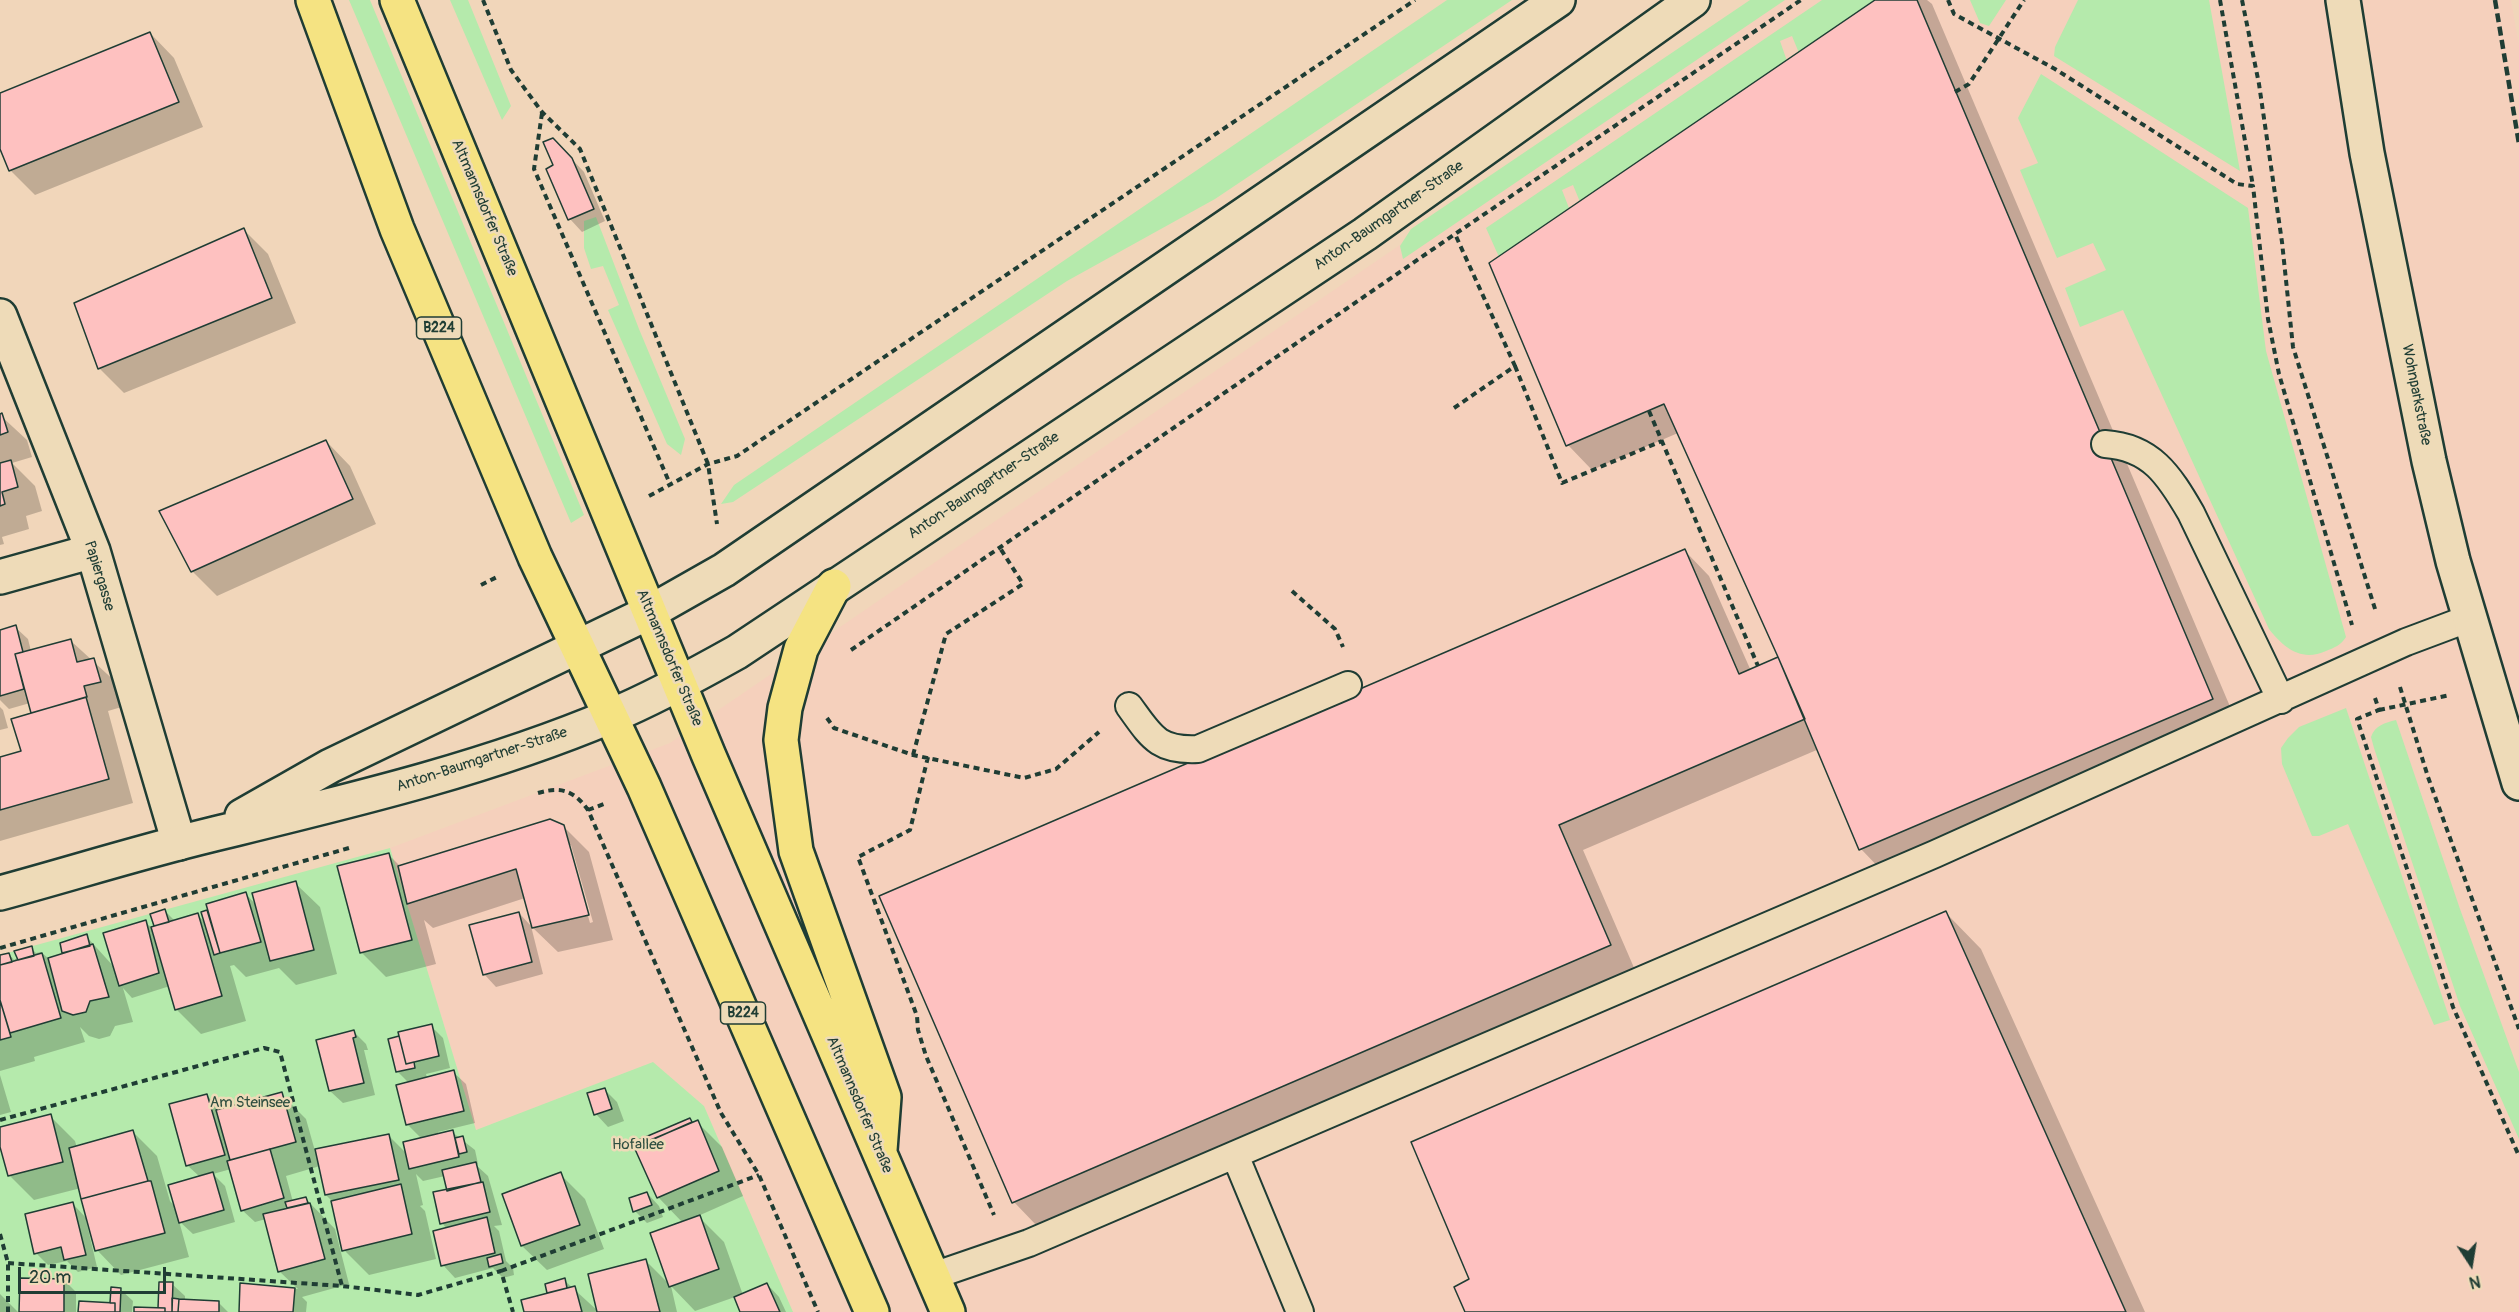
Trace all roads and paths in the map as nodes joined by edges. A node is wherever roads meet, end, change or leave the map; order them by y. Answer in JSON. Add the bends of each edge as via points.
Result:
{"nodes":[{"id":1,"x":397,"y":0,"type":"edge"},
{"id":2,"x":483,"y":0,"type":"edge"},
{"id":3,"x":1415,"y":0,"type":"edge"},
{"id":4,"x":1557,"y":0,"type":"edge"},
{"id":5,"x":1693,"y":0,"type":"edge"},
{"id":6,"x":1802,"y":0,"type":"edge"},
{"id":7,"x":1948,"y":0,"type":"edge"},
{"id":8,"x":2024,"y":0,"type":"edge"},
{"id":9,"x":2220,"y":0,"type":"edge"},
{"id":10,"x":2242,"y":0,"type":"edge"},
{"id":11,"x":2343,"y":0,"type":"edge"},
{"id":12,"x":312,"y":1,"type":"edge"},
{"id":13,"x":1998,"y":38,"type":"junction"},
{"id":14,"x":1955,"y":92,"type":"dead end"},
{"id":15,"x":542,"y":112,"type":"junction"},
{"id":16,"x":2253,"y":186,"type":"junction"},
{"id":17,"x":1455,"y":234,"type":"junction"},
{"id":18,"x":0,"y":316,"type":"edge"},
{"id":19,"x":1515,"y":366,"type":"junction"},
{"id":20,"x":1454,"y":408,"type":"dead end"},
{"id":21,"x":1649,"y":411,"type":"dead end"},
{"id":22,"x":1662,"y":441,"type":"junction"},
{"id":23,"x":2105,"y":444,"type":"dead end"},
{"id":24,"x":670,"y":485,"type":"dead end"},
{"id":25,"x":1000,"y":548,"type":"junction"},
{"id":26,"x":93,"y":551,"type":"junction"},
{"id":27,"x":0,"y":578,"type":"edge"},
{"id":28,"x":834,"y":586,"type":"junction"},
{"id":29,"x":1292,"y":591,"type":"dead end"},
{"id":30,"x":650,"y":612,"type":"junction"},
{"id":31,"x":2470,"y":618,"type":"junction"},
{"id":32,"x":579,"y":646,"type":"junction"},
{"id":33,"x":1344,"y":649,"type":"dead end"},
{"id":34,"x":2388,"y":650,"type":"junction"},
{"id":35,"x":848,"y":652,"type":"dead end"},
{"id":36,"x":2363,"y":662,"type":"junction"},
{"id":37,"x":1758,"y":666,"type":"dead end"},
{"id":38,"x":681,"y":683,"type":"junction"},
{"id":39,"x":1348,"y":685,"type":"dead end"},
{"id":40,"x":2281,"y":700,"type":"junction"},
{"id":41,"x":1129,"y":706,"type":"joint"},
{"id":42,"x":611,"y":716,"type":"junction"},
{"id":43,"x":824,"y":726,"type":"dead end"},
{"id":44,"x":913,"y":755,"type":"junction"},
{"id":45,"x":928,"y":757,"type":"junction"},
{"id":46,"x":2519,"y":783,"type":"edge"},
{"id":47,"x":536,"y":793,"type":"dead end"},
{"id":48,"x":194,"y":839,"type":"junction"},
{"id":49,"x":351,"y":848,"type":"dead end"},
{"id":50,"x":0,"y":893,"type":"edge"},
{"id":51,"x":0,"y":948,"type":"edge"},
{"id":52,"x":2519,"y":1029,"type":"edge"},
{"id":53,"x":0,"y":1120,"type":"edge"},
{"id":54,"x":880,"y":1155,"type":"junction"},
{"id":55,"x":1235,"y":1155,"type":"junction"},
{"id":56,"x":2519,"y":1156,"type":"edge"},
{"id":57,"x":759,"y":1175,"type":"junction"},
{"id":58,"x":0,"y":1234,"type":"edge"},
{"id":59,"x":1009,"y":1250,"type":"junction"},
{"id":60,"x":8,"y":1263,"type":"junction"},
{"id":61,"x":501,"y":1271,"type":"junction"},
{"id":62,"x":933,"y":1276,"type":"junction"},
{"id":63,"x":342,"y":1286,"type":"junction"},
{"id":64,"x":8,"y":1312,"type":"edge"},
{"id":65,"x":513,"y":1312,"type":"edge"},
{"id":66,"x":818,"y":1312,"type":"edge"},
{"id":67,"x":872,"y":1312,"type":"edge"},
{"id":68,"x":948,"y":1312,"type":"edge"},
{"id":69,"x":1300,"y":1312,"type":"edge"}],
"edges":[{"from":1,"to":30,"type":"main road","name":"Altmannsdorfer Straße"},
{"from":2,"to":15,"type":"path","via":[[511,70]]},
{"from":3,"to":15,"type":"path","via":[[737,456],[708,464],[580,149]]},
{"from":4,"to":30,"type":"main road","name":"Anton-Baumgartner-Straße","via":[[741,559]]},
{"from":5,"to":28,"type":"main road","name":"Anton-Baumgartner-Straße","via":[[1365,234]]},
{"from":6,"to":17,"type":"path"},
{"from":7,"to":13,"type":"path","via":[[1954,14]]},
{"from":8,"to":13,"type":"path"},
{"from":9,"to":16,"type":"path"},
{"from":10,"to":34,"type":"path","via":[[2259,84],[2293,346]]},
{"from":11,"to":31,"type":"main road","name":"Wohnparkstraße","via":[[2367,153],[2418,413]]},
{"from":12,"to":32,"type":"main road","number":"B224","via":[[397,229],[535,557]]},
{"from":13,"to":14,"type":"path","via":[[1969,84]]},
{"from":13,"to":16,"type":"path","via":[[2055,69],[2237,184]]},
{"from":15,"to":24,"type":"path","via":[[534,169]]},
{"from":16,"to":36,"type":"path","via":[[2268,319],[2279,374]]},
{"from":17,"to":19,"type":"path"},
{"from":17,"to":25,"type":"path"},
{"from":18,"to":26,"type":"main road","name":"Papiergasse"},
{"from":19,"to":20,"type":"path"},
{"from":19,"to":22,"type":"path","via":[[1562,483]]},
{"from":21,"to":22,"type":"path"},
{"from":22,"to":37,"type":"path"},
{"from":23,"to":40,"type":"lane","via":[[2123,445],[2140,452],[2176,486]]},
{"from":25,"to":35,"type":"path"},
{"from":25,"to":44,"type":"path","via":[[1023,584],[946,634]]},
{"from":26,"to":27,"type":"main road"},
{"from":26,"to":48,"type":"main road","name":"Papiergasse"},
{"from":28,"to":38,"type":"main road","name":"Anton-Baumgartner-Straße","via":[[736,652]]},
{"from":28,"to":54,"type":"main road","via":[[801,649],[781,740],[796,851],[884,1098]]},
{"from":29,"to":33,"type":"path","via":[[1335,629]]},
{"from":30,"to":32,"type":"main road","name":"Anton-Baumgartner-Straße"},
{"from":30,"to":38,"type":"main road","name":"Altmannsdorfer Straße"},
{"from":31,"to":34,"type":"lane"},
{"from":31,"to":46,"type":"main road","name":"Wohnparkstraße"},
{"from":32,"to":42,"type":"main road","number":"B224"},
{"from":32,"to":48,"type":"main road","name":"Anton-Baumgartner-Straße","via":[[330,766]]},
{"from":34,"to":36,"type":"lane"},
{"from":34,"to":52,"type":"path","via":[[2428,777]]},
{"from":36,"to":40,"type":"lane"},
{"from":36,"to":56,"type":"path","via":[[2379,710],[2357,718],[2453,1007]]},
{"from":38,"to":42,"type":"main road","name":"Anton-Baumgartner-Straße"},
{"from":38,"to":54,"type":"main road","name":"Altmannsdorfer Straße"},
{"from":39,"to":41,"type":"lane","via":[[1198,749],[1177,750],[1153,739]]},
{"from":40,"to":55,"type":"lane","via":[[1935,854]]},
{"from":41,"to":45,"type":"path","via":[[1056,769],[1024,778]]},
{"from":42,"to":48,"type":"main road","name":"Anton-Baumgartner-Straße","via":[[528,748],[354,800]]},
{"from":42,"to":67,"type":"main road","number":"B224"},
{"from":43,"to":44,"type":"path","via":[[824,714],[834,728]]},
{"from":44,"to":45,"type":"path"},
{"from":45,"to":59,"type":"path","via":[[910,830],[858,857],[917,1016],[926,1056]]},
{"from":47,"to":57,"type":"path","via":[[565,790],[579,798],[588,810],[721,1113]]},
{"from":48,"to":50,"type":"main road","name":"Anton-Baumgartner-Straße"},
{"from":49,"to":51,"type":"path"},
{"from":53,"to":63,"type":"path","via":[[264,1048],[280,1052]]},
{"from":54,"to":62,"type":"main road","name":"Altmannsdorfer Straße"},
{"from":55,"to":59,"type":"lane"},
{"from":55,"to":69,"type":"lane"},
{"from":57,"to":61,"type":"path"},
{"from":57,"to":66,"type":"path"},
{"from":58,"to":60,"type":"path"},
{"from":59,"to":62,"type":"lane"},
{"from":60,"to":63,"type":"path"},
{"from":60,"to":64,"type":"path"},
{"from":61,"to":63,"type":"path","via":[[418,1295]]},
{"from":61,"to":65,"type":"path"},
{"from":62,"to":68,"type":"main road","name":"Altmannsdorfer Straße"}]}
